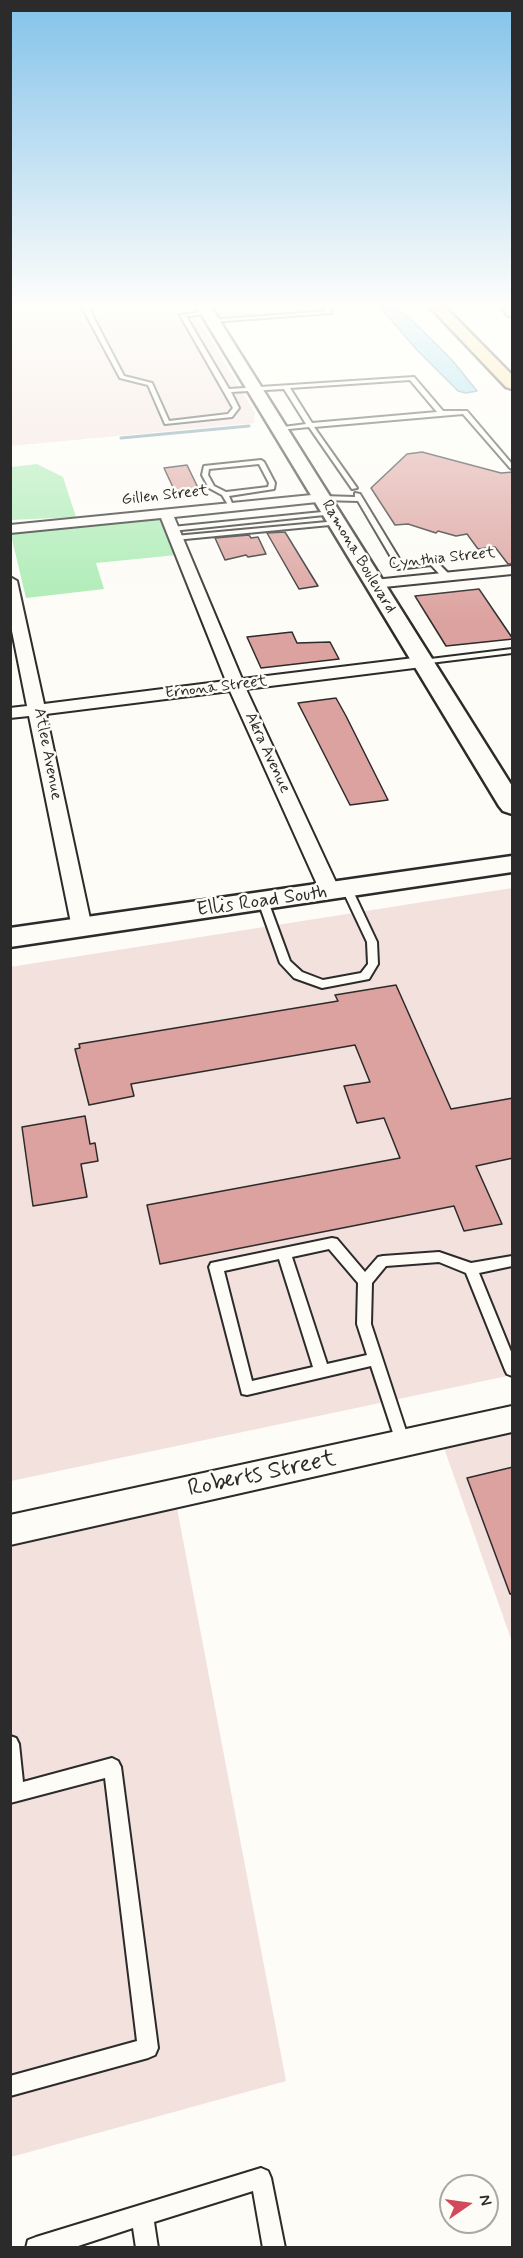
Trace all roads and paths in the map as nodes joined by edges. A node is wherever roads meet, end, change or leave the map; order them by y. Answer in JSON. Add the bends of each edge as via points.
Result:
{"nodes":[{"id":1,"x":162,"y":412,"type":"edge"},
{"id":2,"x":233,"y":412,"type":"edge"},
{"id":3,"x":270,"y":412,"type":"edge"},
{"id":4,"x":302,"y":412,"type":"edge"},
{"id":5,"x":456,"y":412,"type":"edge"},
{"id":6,"x":465,"y":412,"type":"edge"},
{"id":7,"x":441,"y":413,"type":"joint"},
{"id":8,"x":310,"y":425,"type":"junction"},
{"id":9,"x":279,"y":428,"type":"junction"},
{"id":10,"x":513,"y":466,"type":"edge"},
{"id":11,"x":357,"y":493,"type":"junction"},
{"id":12,"x":229,"y":503,"type":"junction"},
{"id":13,"x":331,"y":512,"type":"junction"},
{"id":14,"x":236,"y":523,"type":"junction"},
{"id":15,"x":171,"y":527,"type":"junction"},
{"id":16,"x":10,"y":529,"type":"edge"},
{"id":17,"x":513,"y":570,"type":"edge"},
{"id":18,"x":447,"y":577,"type":"junction"},
{"id":19,"x":10,"y":581,"type":"edge"},
{"id":20,"x":374,"y":584,"type":"junction"},
{"id":21,"x":513,"y":651,"type":"edge"},
{"id":22,"x":422,"y":662,"type":"junction"},
{"id":23,"x":236,"y":686,"type":"junction"},
{"id":24,"x":38,"y":709,"type":"junction"},
{"id":25,"x":10,"y":713,"type":"edge"},
{"id":26,"x":513,"y":806,"type":"edge"},
{"id":27,"x":513,"y":864,"type":"edge"},
{"id":28,"x":339,"y":890,"type":"junction"},
{"id":29,"x":263,"y":901,"type":"junction"},
{"id":30,"x":82,"y":928,"type":"junction"},
{"id":31,"x":10,"y":938,"type":"edge"},
{"id":32,"x":284,"y":1253,"type":"junction"},
{"id":33,"x":513,"y":1261,"type":"edge"},
{"id":34,"x":471,"y":1269,"type":"junction"},
{"id":35,"x":365,"y":1281,"type":"junction"},
{"id":36,"x":376,"y":1359,"type":"junction"},
{"id":37,"x":513,"y":1370,"type":"edge"},
{"id":38,"x":322,"y":1372,"type":"junction"},
{"id":39,"x":513,"y":1419,"type":"edge"},
{"id":40,"x":403,"y":1443,"type":"junction"},
{"id":41,"x":10,"y":1530,"type":"edge"},
{"id":42,"x":10,"y":1744,"type":"edge"},
{"id":43,"x":13,"y":1793,"type":"edge"},
{"id":44,"x":10,"y":2086,"type":"edge"},
{"id":45,"x":142,"y":2215,"type":"junction"},
{"id":46,"x":36,"y":2247,"type":"edge"},
{"id":47,"x":147,"y":2247,"type":"edge"},
{"id":48,"x":274,"y":2247,"type":"edge"}],
"edges":[{"from":1,"to":2,"type":"lane","via":[[167,423],[230,416]]},
{"from":3,"to":9,"type":"street","name":"Ramona Boulevard"},
{"from":4,"to":8,"type":"lane"},
{"from":5,"to":7,"type":"lane"},
{"from":6,"to":10,"type":"lane"},
{"from":7,"to":8,"type":"lane"},
{"from":8,"to":9,"type":"lane"},
{"from":8,"to":11,"type":"lane"},
{"from":9,"to":13,"type":"street","name":"Ramona Boulevard"},
{"from":11,"to":13,"type":"lane"},
{"from":11,"to":18,"type":"lane","via":[[401,567],[433,563]]},
{"from":12,"to":12,"type":"lane","via":[[211,487],[206,467],[261,462],[272,489]]},
{"from":12,"to":13,"type":"street","name":"Gillen Street"},
{"from":12,"to":14,"type":"lane"},
{"from":12,"to":15,"type":"street","name":"Gillen Street"},
{"from":13,"to":14,"type":"lane"},
{"from":13,"to":15,"type":"lane"},
{"from":13,"to":20,"type":"street","name":"Ramona Boulevard"},
{"from":14,"to":15,"type":"lane"},
{"from":15,"to":16,"type":"street","name":"Gillen Street"},
{"from":15,"to":23,"type":"street","name":"Akra Avenue"},
{"from":17,"to":18,"type":"street","name":"Cynthia Street"},
{"from":18,"to":20,"type":"street","name":"Cynthia Street"},
{"from":19,"to":24,"type":"street","name":"Atlee Avenue"},
{"from":20,"to":22,"type":"street","name":"Ramona Boulevard"},
{"from":21,"to":22,"type":"lane"},
{"from":22,"to":23,"type":"street","name":"Ernona Street"},
{"from":22,"to":26,"type":"street","name":"Ramona Boulevard"},
{"from":23,"to":24,"type":"street","name":"Ernona Street"},
{"from":23,"to":28,"type":"street","name":"Akra Avenue"},
{"from":24,"to":25,"type":"street","name":"Ernona Street"},
{"from":24,"to":30,"type":"street","name":"Atlee Avenue"},
{"from":27,"to":28,"type":"street","name":"Ellis Road South"},
{"from":28,"to":29,"type":"street","name":"Ellis Road South"},
{"from":28,"to":29,"type":"lane","via":[[372,942],[373,964],[365,976],[322,984],[298,975],[285,963]]},
{"from":29,"to":30,"type":"street","name":"Ellis Road South"},
{"from":30,"to":31,"type":"street","name":"Ellis Road South"},
{"from":32,"to":35,"type":"lane","via":[[332,1243]]},
{"from":32,"to":38,"type":"lane"},
{"from":32,"to":38,"type":"lane","via":[[216,1267],[247,1389]]},
{"from":33,"to":34,"type":"lane"},
{"from":34,"to":35,"type":"lane","via":[[439,1257],[383,1261]]},
{"from":34,"to":37,"type":"lane"},
{"from":35,"to":36,"type":"lane","via":[[364,1324]]},
{"from":36,"to":38,"type":"lane"},
{"from":36,"to":40,"type":"lane"},
{"from":39,"to":40,"type":"street","name":"Roberts Street"},
{"from":40,"to":41,"type":"street","name":"Roberts Street"},
{"from":42,"to":43,"type":"lane"},
{"from":43,"to":44,"type":"lane","via":[[112,1767],[148,2048]]},
{"from":45,"to":46,"type":"lane"},
{"from":45,"to":47,"type":"lane"},
{"from":45,"to":48,"type":"lane","via":[[261,2178]]}]}
